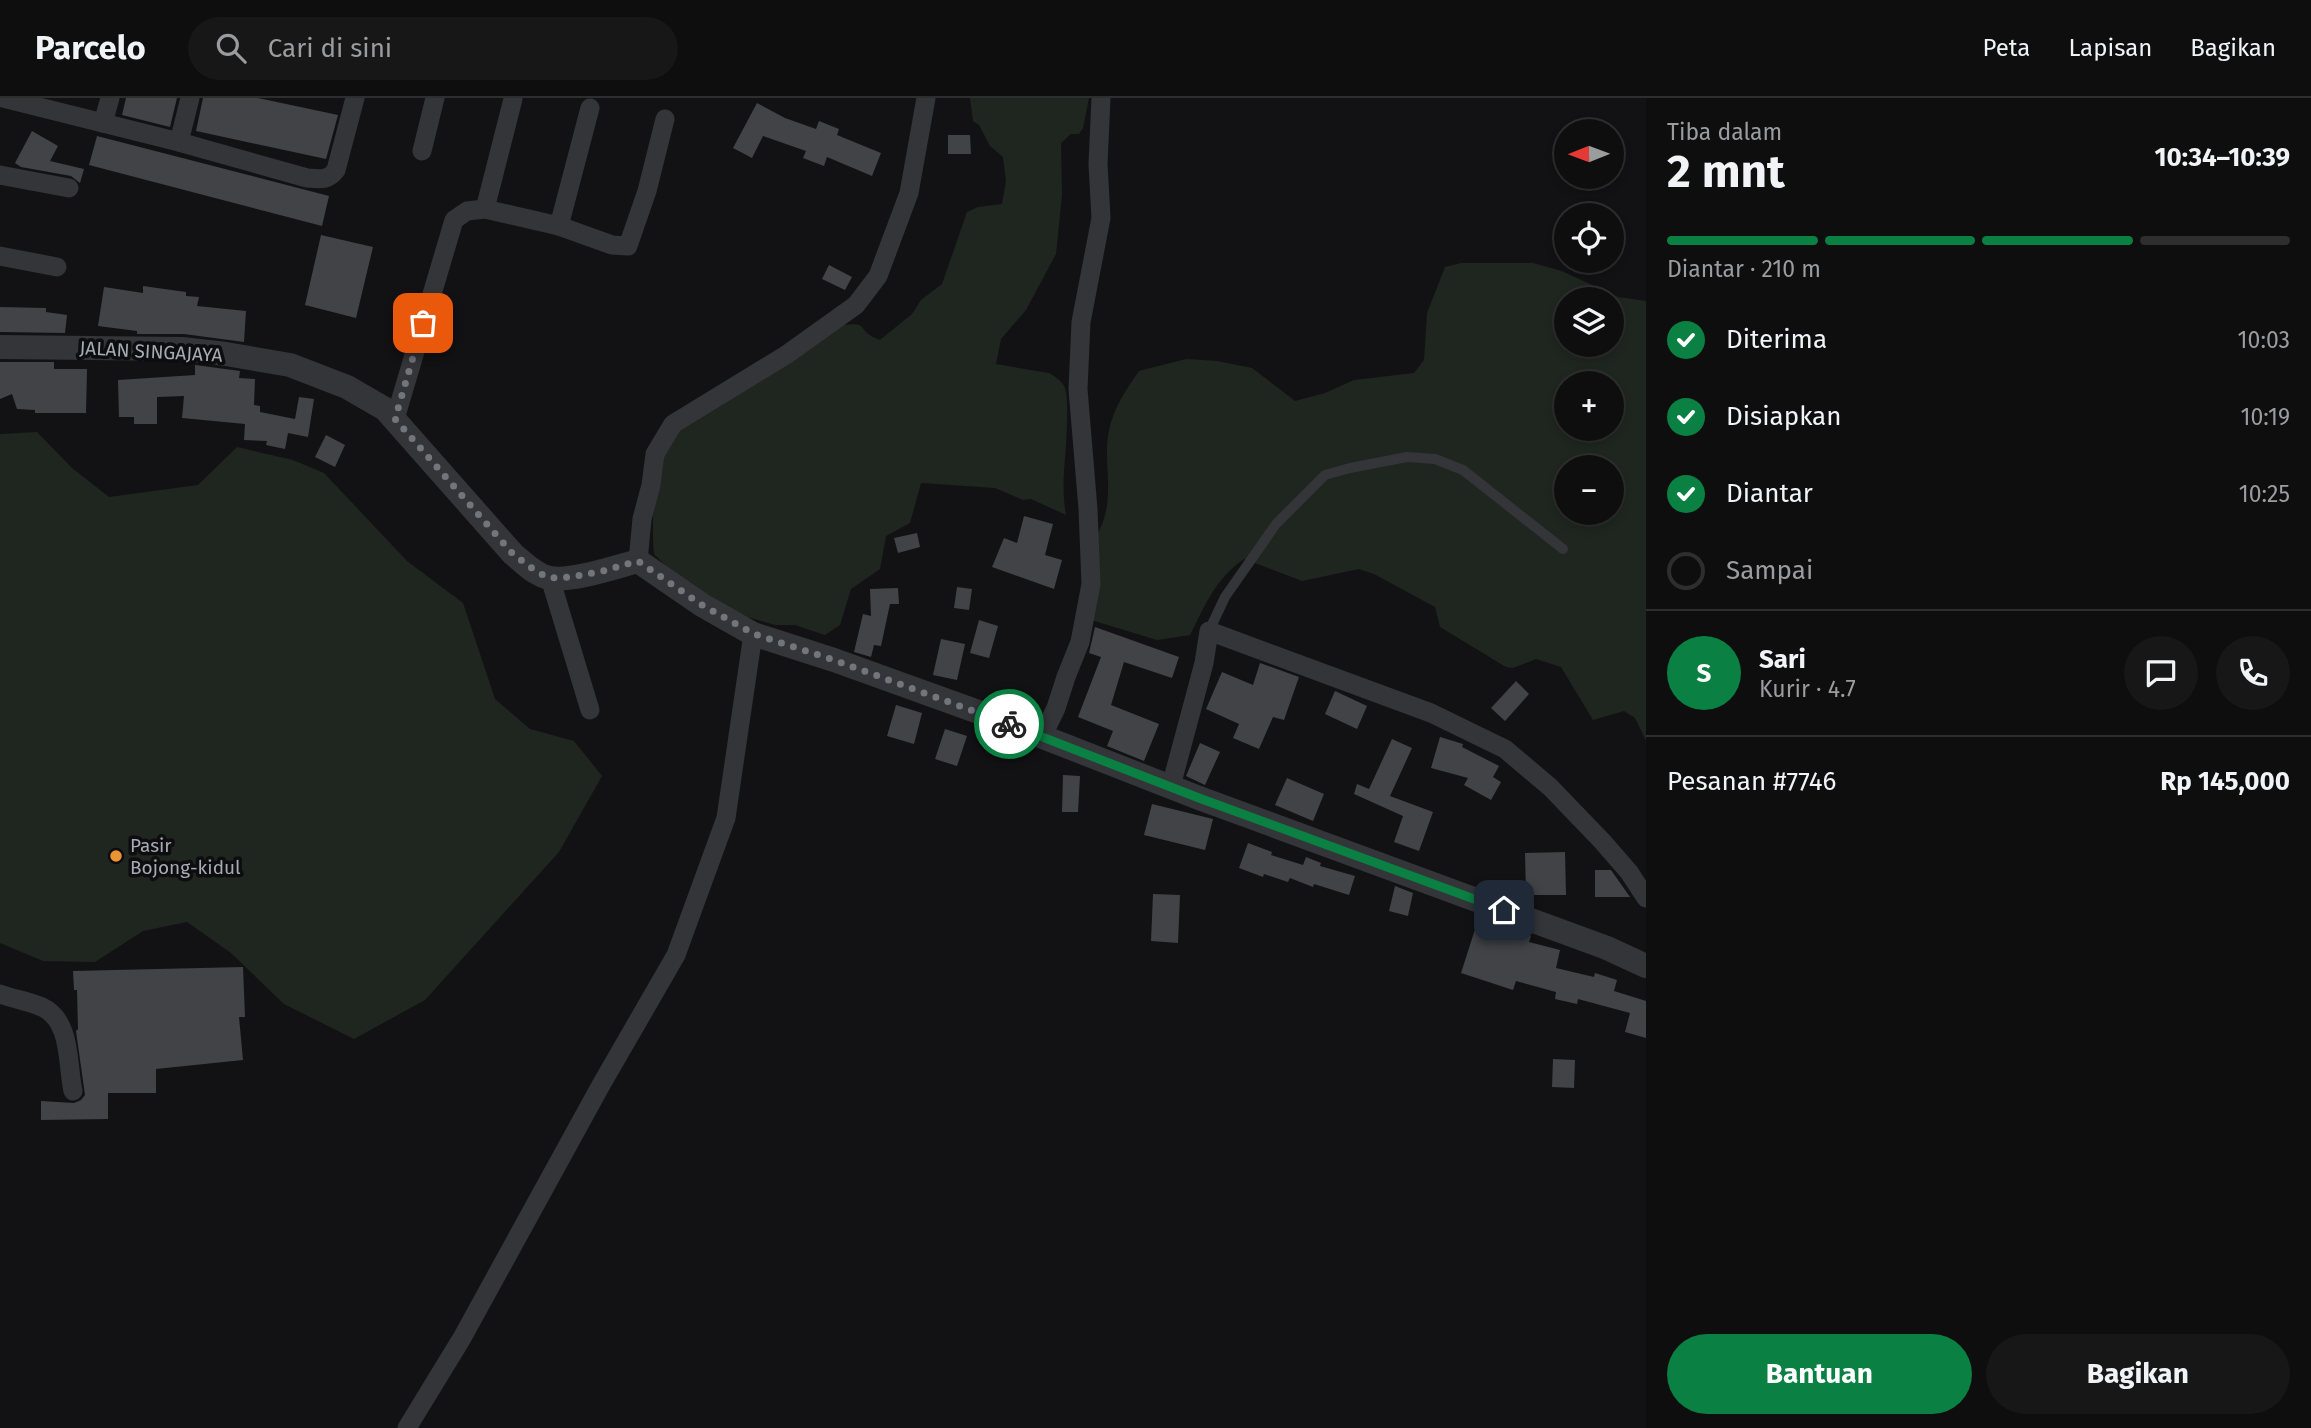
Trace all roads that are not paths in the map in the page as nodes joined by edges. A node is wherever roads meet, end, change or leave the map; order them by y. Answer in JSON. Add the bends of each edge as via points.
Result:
{"nodes":[{"id":1,"x":3,"y":98,"type":"edge"},
{"id":2,"x":110,"y":98,"type":"edge"},
{"id":3,"x":190,"y":98,"type":"edge"},
{"id":4,"x":334,"y":98,"type":"edge"},
{"id":5,"x":435,"y":98,"type":"edge"},
{"id":6,"x":926,"y":98,"type":"edge"},
{"id":7,"x":1101,"y":98,"type":"edge"},
{"id":8,"x":513,"y":99,"type":"edge"},
{"id":9,"x":27,"y":100,"type":"edge"},
{"id":10,"x":354,"y":100,"type":"edge"},
{"id":11,"x":590,"y":108,"type":"dead end"},
{"id":12,"x":665,"y":119,"type":"dead end"},
{"id":13,"x":103,"y":123,"type":"junction"},
{"id":14,"x":179,"y":142,"type":"junction"},
{"id":15,"x":422,"y":151,"type":"dead end"},
{"id":16,"x":0,"y":175,"type":"edge"},
{"id":17,"x":69,"y":188,"type":"dead end"},
{"id":18,"x":485,"y":209,"type":"junction"},
{"id":19,"x":559,"y":226,"type":"junction"},
{"id":20,"x":0,"y":256,"type":"edge"},
{"id":21,"x":57,"y":267,"type":"dead end"},
{"id":22,"x":0,"y":347,"type":"edge"},
{"id":23,"x":395,"y":419,"type":"junction"},
{"id":24,"x":1563,"y":549,"type":"dead end"},
{"id":25,"x":638,"y":561,"type":"junction"},
{"id":26,"x":550,"y":578,"type":"junction"},
{"id":27,"x":1209,"y":631,"type":"junction"},
{"id":28,"x":754,"y":634,"type":"junction"},
{"id":29,"x":590,"y":710,"type":"dead end"},
{"id":30,"x":1042,"y":737,"type":"junction"},
{"id":31,"x":1171,"y":786,"type":"junction"},
{"id":32,"x":1646,"y":898,"type":"edge"},
{"id":33,"x":1646,"y":966,"type":"edge"},
{"id":34,"x":0,"y":994,"type":"edge"},
{"id":35,"x":73,"y":1091,"type":"dead end"},
{"id":36,"x":407,"y":1428,"type":"edge"}],
"edges":[{"from":1,"to":9,"type":"street"},
{"from":2,"to":13,"type":"street"},
{"from":3,"to":14,"type":"street"},
{"from":4,"to":10,"type":"street"},
{"from":5,"to":15,"type":"street"},
{"from":6,"to":25,"type":"street","via":[[909,193],[878,276],[856,305],[786,355],[673,424],[655,454]]},
{"from":7,"to":30,"type":"street","via":[[1101,218],[1081,322],[1079,389],[1091,584],[1080,642]]},
{"from":8,"to":18,"type":"street"},
{"from":9,"to":13,"type":"street"},
{"from":10,"to":14,"type":"street","via":[[336,170],[325,179]]},
{"from":11,"to":19,"type":"street"},
{"from":12,"to":19,"type":"street","via":[[628,246]]},
{"from":13,"to":14,"type":"street"},
{"from":16,"to":17,"type":"street"},
{"from":18,"to":19,"type":"street"},
{"from":18,"to":23,"type":"street","via":[[467,211],[454,220]]},
{"from":20,"to":21,"type":"street"},
{"from":22,"to":23,"type":"street","name":"JALAN SINGAJAYA","via":[[182,349],[290,365],[347,387]]},
{"from":23,"to":26,"type":"street","name":"JALAN SINGAJAYA","via":[[513,554]]},
{"from":24,"to":27,"type":"lane","via":[[1463,470],[1435,459],[1408,457],[1350,468],[1325,475],[1276,524],[1225,597]]},
{"from":25,"to":26,"type":"street"},
{"from":25,"to":28,"type":"street"},
{"from":26,"to":29,"type":"street"},
{"from":27,"to":31,"type":"street"},
{"from":27,"to":32,"type":"street","via":[[1432,713],[1505,749],[1593,832]]},
{"from":28,"to":30,"type":"street"},
{"from":28,"to":36,"type":"street","via":[[726,818],[676,955]]},
{"from":30,"to":31,"type":"street"},
{"from":31,"to":33,"type":"street"},
{"from":34,"to":35,"type":"street","via":[[42,1007],[55,1016],[63,1029]]}]}
